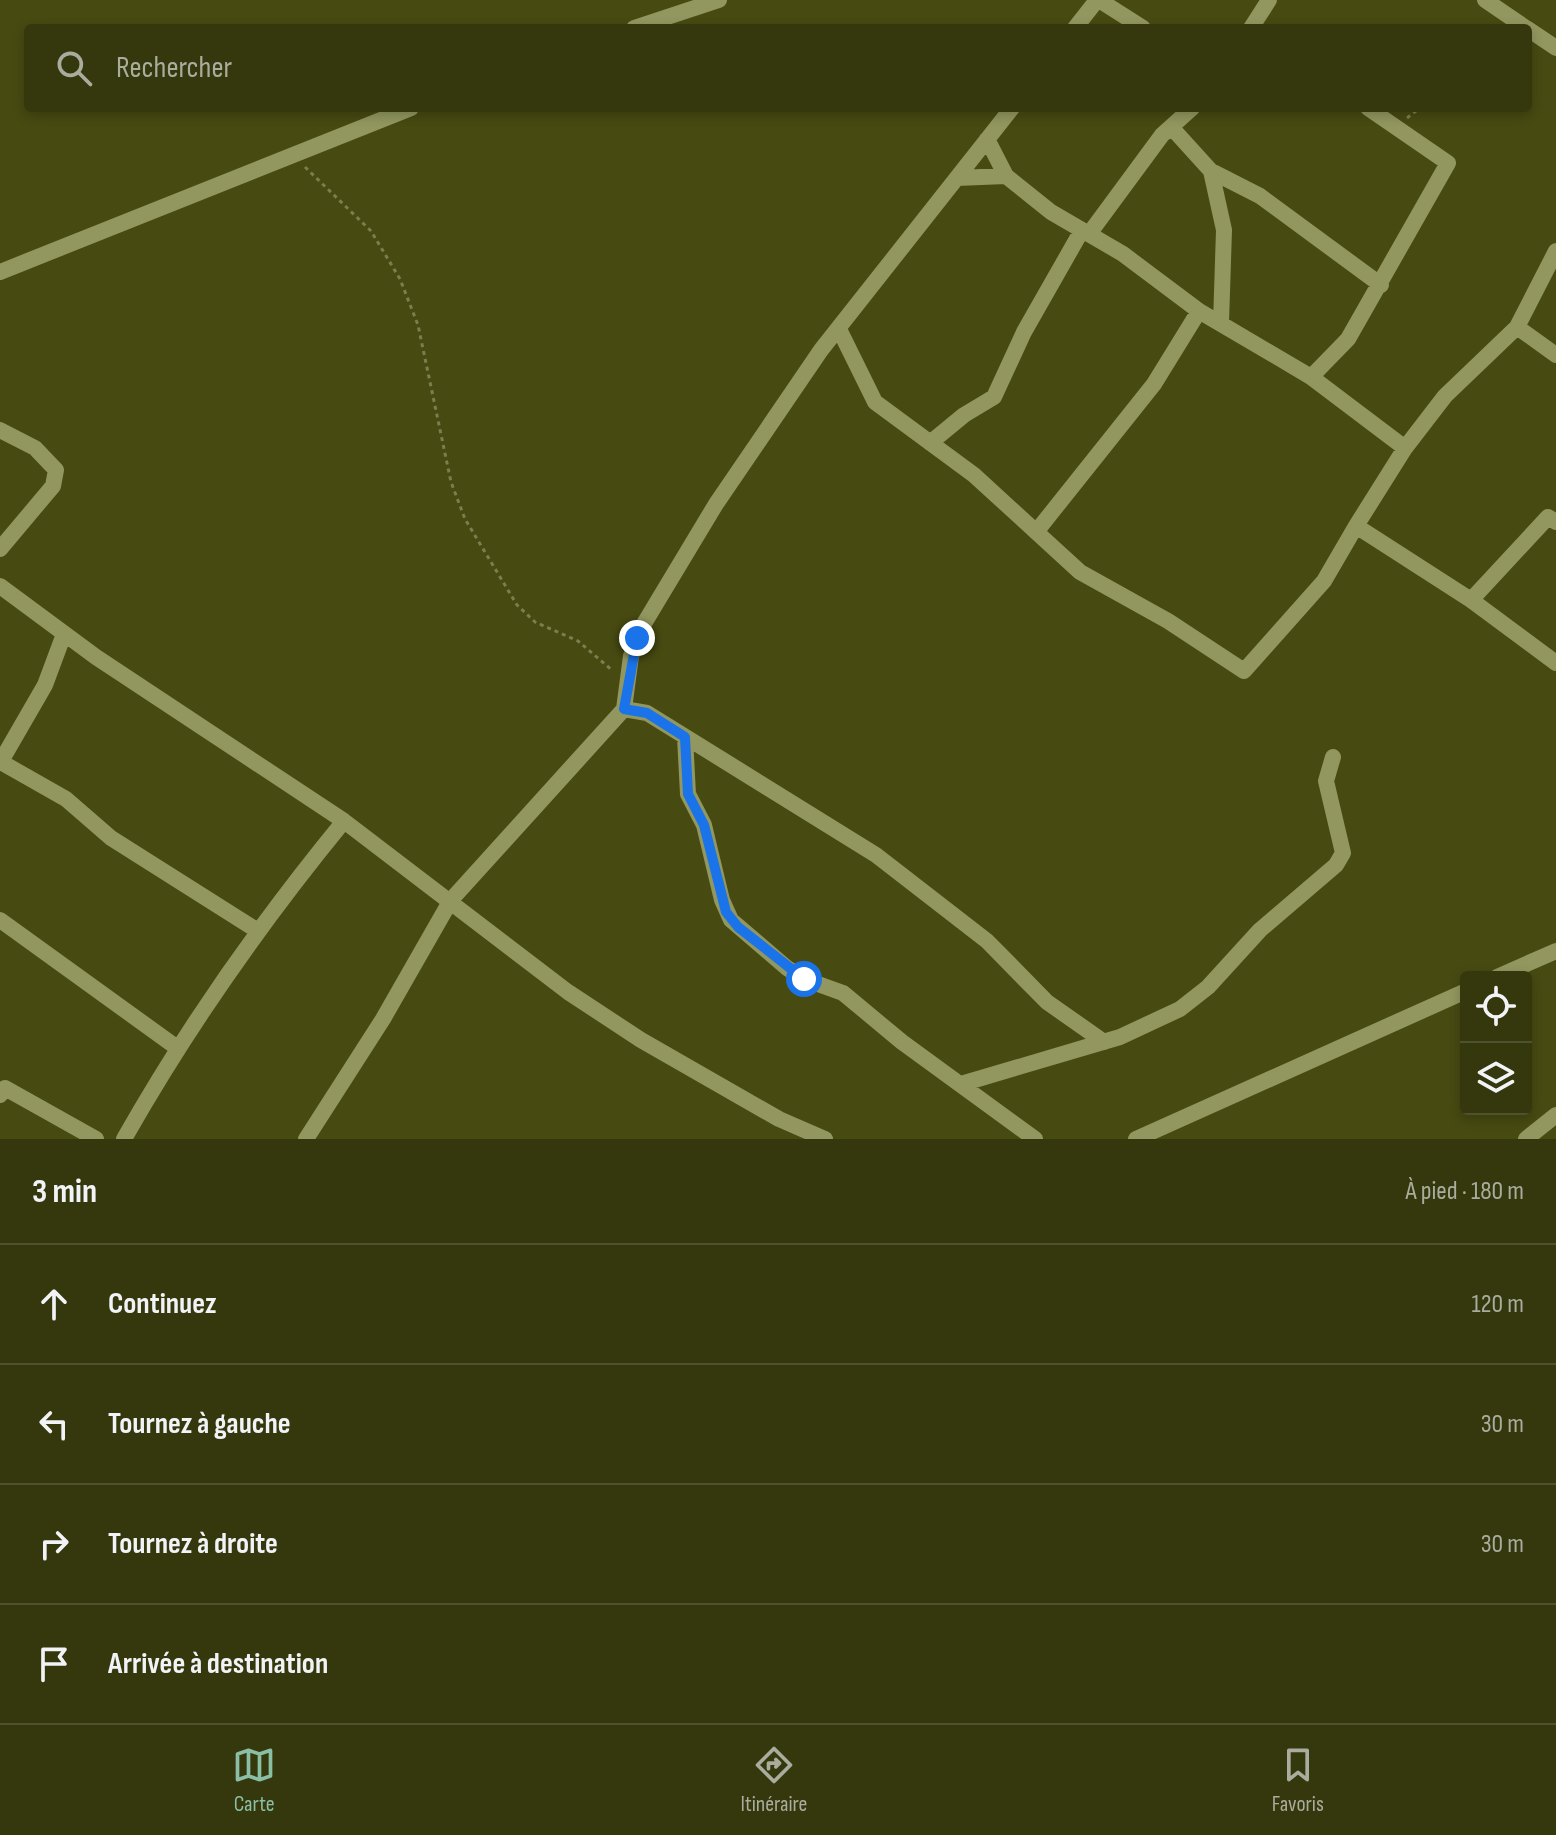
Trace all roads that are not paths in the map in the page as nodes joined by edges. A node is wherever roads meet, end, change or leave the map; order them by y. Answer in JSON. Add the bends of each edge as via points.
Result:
{"nodes":[{"id":1,"x":719,"y":0,"type":"edge"},
{"id":2,"x":1098,"y":0,"type":"edge"},
{"id":3,"x":1269,"y":0,"type":"edge"},
{"id":4,"x":1485,"y":0,"type":"edge"},
{"id":5,"x":646,"y":24,"type":"edge"},
{"id":6,"x":1078,"y":24,"type":"edge"},
{"id":7,"x":1137,"y":24,"type":"edge"},
{"id":8,"x":1254,"y":24,"type":"edge"},
{"id":9,"x":1520,"y":24,"type":"edge"},
{"id":10,"x":1532,"y":32,"type":"edge"},
{"id":11,"x":1556,"y":48,"type":"edge"},
{"id":12,"x":401,"y":112,"type":"edge"},
{"id":13,"x":1009,"y":112,"type":"edge"},
{"id":14,"x":1188,"y":112,"type":"edge"},
{"id":15,"x":1374,"y":112,"type":"edge"},
{"id":16,"x":1172,"y":128,"type":"junction"},
{"id":17,"x":987,"y":139,"type":"junction"},
{"id":18,"x":1211,"y":171,"type":"junction"},
{"id":19,"x":1006,"y":176,"type":"junction"},
{"id":20,"x":957,"y":178,"type":"junction"},
{"id":21,"x":1086,"y":232,"type":"junction"},
{"id":22,"x":1556,"y":251,"type":"edge"},
{"id":23,"x":0,"y":272,"type":"edge"},
{"id":24,"x":1381,"y":285,"type":"junction"},
{"id":25,"x":1199,"y":311,"type":"junction"},
{"id":26,"x":1221,"y":323,"type":"junction"},
{"id":27,"x":1517,"y":327,"type":"junction"},
{"id":28,"x":839,"y":329,"type":"junction"},
{"id":29,"x":1556,"y":355,"type":"edge"},
{"id":30,"x":1311,"y":377,"type":"junction"},
{"id":31,"x":0,"y":430,"type":"edge"},
{"id":32,"x":930,"y":443,"type":"junction"},
{"id":33,"x":1405,"y":448,"type":"junction"},
{"id":34,"x":1553,"y":515,"type":"edge"},
{"id":35,"x":1356,"y":526,"type":"junction"},
{"id":36,"x":1036,"y":532,"type":"junction"},
{"id":37,"x":0,"y":549,"type":"edge"},
{"id":38,"x":0,"y":586,"type":"edge"},
{"id":39,"x":1471,"y":600,"type":"junction"},
{"id":40,"x":64,"y":634,"type":"junction"},
{"id":41,"x":1556,"y":663,"type":"edge"},
{"id":42,"x":624,"y":709,"type":"junction"},
{"id":43,"x":685,"y":737,"type":"junction"},
{"id":44,"x":1333,"y":757,"type":"dead end"},
{"id":45,"x":0,"y":763,"type":"edge"},
{"id":46,"x":344,"y":821,"type":"junction"},
{"id":47,"x":451,"y":900,"type":"junction"},
{"id":48,"x":0,"y":920,"type":"edge"},
{"id":49,"x":258,"y":931,"type":"junction"},
{"id":50,"x":1556,"y":951,"type":"edge"},
{"id":51,"x":1511,"y":971,"type":"edge"},
{"id":52,"x":1460,"y":994,"type":"edge"},
{"id":53,"x":1104,"y":1042,"type":"junction"},
{"id":54,"x":176,"y":1047,"type":"junction"},
{"id":55,"x":961,"y":1084,"type":"junction"},
{"id":56,"x":2,"y":1089,"type":"edge"},
{"id":57,"x":1556,"y":1115,"type":"edge"},
{"id":58,"x":96,"y":1139,"type":"edge"},
{"id":59,"x":124,"y":1139,"type":"edge"},
{"id":60,"x":306,"y":1139,"type":"edge"},
{"id":61,"x":825,"y":1139,"type":"edge"},
{"id":62,"x":1035,"y":1139,"type":"edge"},
{"id":63,"x":1136,"y":1139,"type":"edge"},
{"id":64,"x":1526,"y":1139,"type":"edge"}],
"edges":[{"from":1,"to":5,"type":"street"},
{"from":2,"to":6,"type":"street"},
{"from":2,"to":7,"type":"street"},
{"from":3,"to":8,"type":"street"},
{"from":4,"to":9,"type":"street"},
{"from":10,"to":11,"type":"street"},
{"from":12,"to":23,"type":"street"},
{"from":13,"to":17,"type":"street"},
{"from":14,"to":16,"type":"street"},
{"from":15,"to":24,"type":"street","via":[[1448,163]]},
{"from":16,"to":18,"type":"street"},
{"from":16,"to":21,"type":"street"},
{"from":17,"to":19,"type":"street"},
{"from":17,"to":20,"type":"street"},
{"from":18,"to":24,"type":"street","via":[[1260,196]]},
{"from":18,"to":26,"type":"street","via":[[1224,230]]},
{"from":19,"to":20,"type":"street"},
{"from":19,"to":21,"type":"street"},
{"from":20,"to":28,"type":"street"},
{"from":21,"to":25,"type":"street"},
{"from":21,"to":32,"type":"street","via":[[1024,332],[994,397]]},
{"from":22,"to":27,"type":"street"},
{"from":24,"to":30,"type":"street","via":[[1348,339]]},
{"from":25,"to":26,"type":"street"},
{"from":25,"to":36,"type":"street","via":[[1154,384]]},
{"from":26,"to":30,"type":"street"},
{"from":27,"to":29,"type":"street"},
{"from":27,"to":33,"type":"street","via":[[1445,396]]},
{"from":28,"to":32,"type":"street","via":[[875,402]]},
{"from":28,"to":42,"type":"street","via":[[716,504],[645,622],[631,656]]},
{"from":30,"to":33,"type":"street"},
{"from":31,"to":37,"type":"street","via":[[35,448],[56,470],[53,486]]},
{"from":32,"to":36,"type":"street"},
{"from":33,"to":35,"type":"street"},
{"from":34,"to":39,"type":"street"},
{"from":35,"to":36,"type":"street","via":[[1324,581],[1244,671],[1080,572]]},
{"from":35,"to":39,"type":"street"},
{"from":38,"to":40,"type":"street"},
{"from":39,"to":41,"type":"street"},
{"from":40,"to":45,"type":"street","via":[[45,685]]},
{"from":40,"to":46,"type":"street"},
{"from":42,"to":43,"type":"street","via":[[647,713]]},
{"from":42,"to":47,"type":"street"},
{"from":43,"to":53,"type":"street","via":[[876,855],[987,941],[1047,1002]]},
{"from":43,"to":55,"type":"street","via":[[688,794],[704,825],[731,920],[787,968],[843,993]]},
{"from":44,"to":53,"type":"street","via":[[1326,781],[1343,842],[1336,865],[1260,930],[1194,1000]]},
{"from":45,"to":49,"type":"street","via":[[66,799],[111,838]]},
{"from":46,"to":47,"type":"street"},
{"from":46,"to":49,"type":"street"},
{"from":47,"to":60,"type":"street"},
{"from":47,"to":61,"type":"street","via":[[568,992],[641,1040],[779,1119]]},
{"from":48,"to":54,"type":"street"},
{"from":49,"to":54,"type":"street"},
{"from":50,"to":51,"type":"street"},
{"from":52,"to":63,"type":"street"},
{"from":53,"to":55,"type":"street"},
{"from":54,"to":59,"type":"street"},
{"from":55,"to":62,"type":"street"},
{"from":56,"to":58,"type":"street"},
{"from":57,"to":64,"type":"street"}]}
